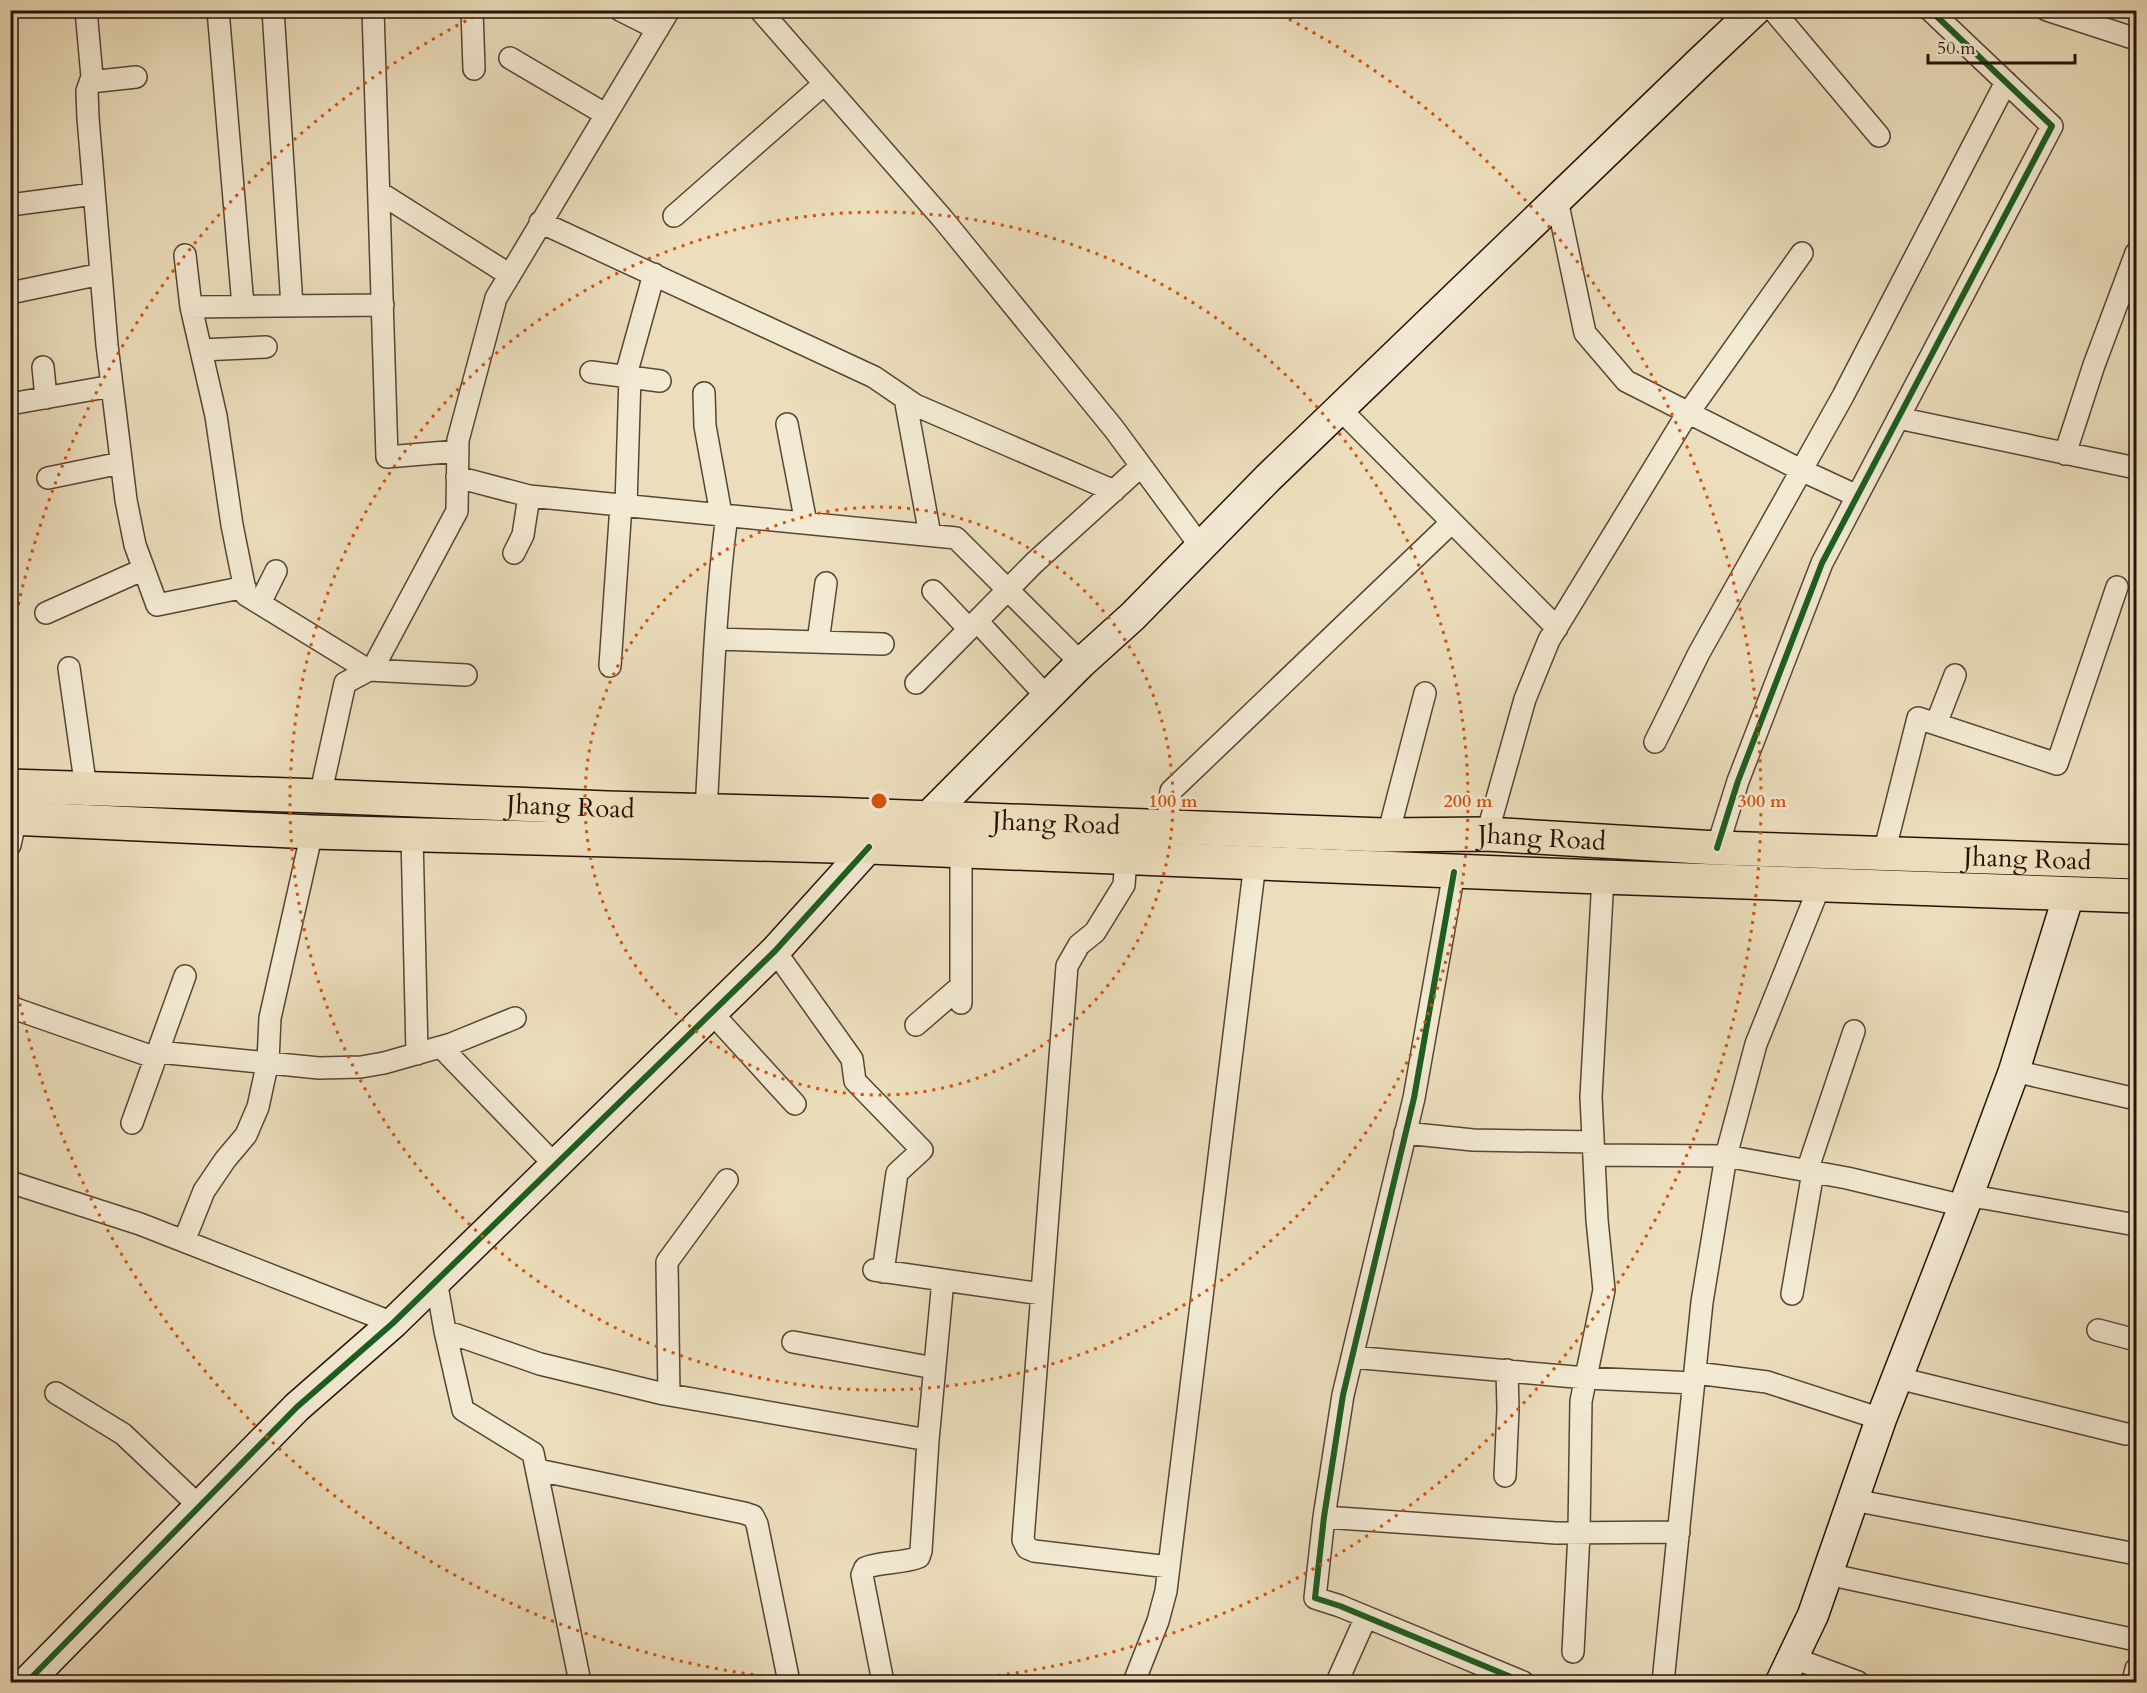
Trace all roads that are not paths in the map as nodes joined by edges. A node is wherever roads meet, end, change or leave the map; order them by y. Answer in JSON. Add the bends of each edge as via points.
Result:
{"nodes":[{"id":1,"x":86,"y":10,"type":"edge"},
{"id":2,"x":218,"y":10,"type":"edge"},
{"id":3,"x":273,"y":10,"type":"edge"},
{"id":4,"x":373,"y":10,"type":"edge"},
{"id":5,"x":472,"y":10,"type":"edge"},
{"id":6,"x":620,"y":10,"type":"edge"},
{"id":7,"x":669,"y":10,"type":"edge"},
{"id":8,"x":760,"y":10,"type":"edge"},
{"id":9,"x":1755,"y":10,"type":"edge"},
{"id":10,"x":1773,"y":10,"type":"edge"},
{"id":11,"x":1930,"y":10,"type":"edge"},
{"id":12,"x":2047,"y":10,"type":"edge"},
{"id":13,"x":657,"y":30,"type":"junction"},
{"id":14,"x":2136,"y":39,"type":"edge"},
{"id":15,"x":510,"y":58,"type":"dead end"},
{"id":16,"x":474,"y":69,"type":"dead end"},
{"id":17,"x":136,"y":77,"type":"dead end"},
{"id":18,"x":90,"y":82,"type":"junction"},
{"id":19,"x":2006,"y":82,"type":"junction"},
{"id":20,"x":824,"y":84,"type":"junction"},
{"id":21,"x":605,"y":114,"type":"junction"},
{"id":22,"x":1879,"y":136,"type":"dead end"},
{"id":23,"x":380,"y":193,"type":"junction"},
{"id":24,"x":94,"y":194,"type":"junction"},
{"id":25,"x":1557,"y":200,"type":"junction"},
{"id":26,"x":10,"y":205,"type":"edge"},
{"id":27,"x":674,"y":216,"type":"dead end"},
{"id":28,"x":540,"y":222,"type":"junction"},
{"id":29,"x":1802,"y":253,"type":"dead end"},
{"id":30,"x":2136,"y":253,"type":"edge"},
{"id":31,"x":185,"y":255,"type":"dead end"},
{"id":32,"x":101,"y":274,"type":"junction"},
{"id":33,"x":510,"y":274,"type":"junction"},
{"id":34,"x":654,"y":274,"type":"junction"},
{"id":35,"x":10,"y":293,"type":"edge"},
{"id":36,"x":383,"y":305,"type":"junction"},
{"id":37,"x":243,"y":306,"type":"junction"},
{"id":38,"x":292,"y":306,"type":"junction"},
{"id":39,"x":191,"y":307,"type":"junction"},
{"id":40,"x":266,"y":347,"type":"dead end"},
{"id":41,"x":201,"y":350,"type":"junction"},
{"id":42,"x":43,"y":367,"type":"dead end"},
{"id":43,"x":591,"y":372,"type":"dead end"},
{"id":44,"x":628,"y":376,"type":"junction"},
{"id":45,"x":660,"y":381,"type":"dead end"},
{"id":46,"x":112,"y":386,"type":"junction"},
{"id":47,"x":704,"y":393,"type":"dead end"},
{"id":48,"x":46,"y":398,"type":"junction"},
{"id":49,"x":905,"y":398,"type":"junction"},
{"id":50,"x":10,"y":404,"type":"edge"},
{"id":51,"x":1340,"y":409,"type":"junction"},
{"id":52,"x":1689,"y":412,"type":"junction"},
{"id":53,"x":1898,"y":418,"type":"junction"},
{"id":54,"x":787,"y":424,"type":"dead end"},
{"id":55,"x":458,"y":451,"type":"junction"},
{"id":56,"x":2065,"y":454,"type":"junction"},
{"id":57,"x":122,"y":463,"type":"junction"},
{"id":58,"x":1141,"y":466,"type":"junction"},
{"id":59,"x":2136,"y":468,"type":"edge"},
{"id":60,"x":1801,"y":470,"type":"junction"},
{"id":61,"x":457,"y":477,"type":"junction"},
{"id":62,"x":48,"y":478,"type":"dead end"},
{"id":63,"x":1114,"y":491,"type":"junction"},
{"id":64,"x":529,"y":496,"type":"junction"},
{"id":65,"x":1857,"y":496,"type":"junction"},
{"id":66,"x":623,"y":505,"type":"junction"},
{"id":67,"x":724,"y":515,"type":"junction"},
{"id":68,"x":1452,"y":522,"type":"junction"},
{"id":69,"x":806,"y":523,"type":"junction"},
{"id":70,"x":930,"y":534,"type":"junction"},
{"id":71,"x":1201,"y":547,"type":"junction"},
{"id":72,"x":514,"y":553,"type":"dead end"},
{"id":73,"x":144,"y":569,"type":"junction"},
{"id":74,"x":276,"y":571,"type":"dead end"},
{"id":75,"x":826,"y":583,"type":"dead end"},
{"id":76,"x":245,"y":587,"type":"junction"},
{"id":77,"x":2116,"y":587,"type":"dead end"},
{"id":78,"x":1008,"y":590,"type":"junction"},
{"id":79,"x":933,"y":591,"type":"dead end"},
{"id":80,"x":260,"y":603,"type":"junction"},
{"id":81,"x":46,"y":613,"type":"dead end"},
{"id":82,"x":973,"y":625,"type":"junction"},
{"id":83,"x":1557,"y":628,"type":"junction"},
{"id":84,"x":716,"y":639,"type":"junction"},
{"id":85,"x":818,"y":642,"type":"junction"},
{"id":86,"x":883,"y":644,"type":"dead end"},
{"id":87,"x":1081,"y":663,"type":"junction"},
{"id":88,"x":610,"y":666,"type":"dead end"},
{"id":89,"x":69,"y":668,"type":"dead end"},
{"id":90,"x":368,"y":670,"type":"junction"},
{"id":91,"x":466,"y":675,"type":"dead end"},
{"id":92,"x":1954,"y":675,"type":"dead end"},
{"id":93,"x":916,"y":683,"type":"dead end"},
{"id":94,"x":1425,"y":693,"type":"dead end"},
{"id":95,"x":1047,"y":697,"type":"junction"},
{"id":96,"x":1936,"y":724,"type":"junction"},
{"id":97,"x":1655,"y":742,"type":"dead end"},
{"id":98,"x":10,"y":786,"type":"edge"},
{"id":99,"x":86,"y":789,"type":"junction"},
{"id":100,"x":320,"y":796,"type":"junction"},
{"id":101,"x":706,"y":810,"type":"junction"},
{"id":102,"x":925,"y":819,"type":"junction"},
{"id":103,"x":12,"y":827,"type":"edge"},
{"id":104,"x":1167,"y":827,"type":"junction"},
{"id":105,"x":312,"y":832,"type":"junction"},
{"id":106,"x":412,"y":834,"type":"junction"},
{"id":107,"x":1487,"y":834,"type":"junction"},
{"id":108,"x":1389,"y":835,"type":"junction"},
{"id":109,"x":883,"y":848,"type":"junction"},
{"id":110,"x":1717,"y":848,"type":"junction"},
{"id":111,"x":961,"y":851,"type":"junction"},
{"id":112,"x":1884,"y":853,"type":"junction"},
{"id":113,"x":1126,"y":858,"type":"junction"},
{"id":114,"x":2135,"y":858,"type":"edge"},
{"id":115,"x":1255,"y":863,"type":"junction"},
{"id":116,"x":1454,"y":872,"type":"junction"},
{"id":117,"x":1603,"y":877,"type":"junction"},
{"id":118,"x":1820,"y":885,"type":"junction"},
{"id":119,"x":2069,"y":894,"type":"junction"},
{"id":120,"x":2136,"y":896,"type":"edge"},
{"id":121,"x":775,"y":951,"type":"junction"},
{"id":122,"x":185,"y":976,"type":"dead end"},
{"id":123,"x":10,"y":1007,"type":"edge"},
{"id":124,"x":712,"y":1013,"type":"junction"},
{"id":125,"x":515,"y":1018,"type":"dead end"},
{"id":126,"x":916,"y":1024,"type":"dead end"},
{"id":127,"x":1854,"y":1031,"type":"dead end"},
{"id":128,"x":441,"y":1047,"type":"junction"},
{"id":129,"x":417,"y":1054,"type":"junction"},
{"id":130,"x":157,"y":1055,"type":"junction"},
{"id":131,"x":268,"y":1061,"type":"junction"},
{"id":132,"x":2014,"y":1071,"type":"junction"},
{"id":133,"x":2136,"y":1099,"type":"edge"},
{"id":134,"x":795,"y":1104,"type":"dead end"},
{"id":135,"x":132,"y":1123,"type":"dead end"},
{"id":136,"x":1405,"y":1133,"type":"junction"},
{"id":137,"x":1593,"y":1148,"type":"junction"},
{"id":138,"x":1726,"y":1156,"type":"junction"},
{"id":139,"x":554,"y":1164,"type":"junction"},
{"id":140,"x":1810,"y":1171,"type":"junction"},
{"id":141,"x":726,"y":1180,"type":"dead end"},
{"id":142,"x":10,"y":1182,"type":"edge"},
{"id":143,"x":1966,"y":1201,"type":"junction"},
{"id":144,"x":2136,"y":1225,"type":"edge"},
{"id":145,"x":184,"y":1241,"type":"junction"},
{"id":146,"x":436,"y":1280,"type":"junction"},
{"id":147,"x":943,"y":1280,"type":"junction"},
{"id":148,"x":1042,"y":1294,"type":"junction"},
{"id":149,"x":1792,"y":1294,"type":"dead end"},
{"id":150,"x":393,"y":1323,"type":"junction"},
{"id":151,"x":2098,"y":1330,"type":"dead end"},
{"id":152,"x":445,"y":1331,"type":"junction"},
{"id":153,"x":2136,"y":1340,"type":"edge"},
{"id":154,"x":793,"y":1342,"type":"dead end"},
{"id":155,"x":1352,"y":1357,"type":"junction"},
{"id":156,"x":934,"y":1368,"type":"junction"},
{"id":157,"x":1507,"y":1370,"type":"junction"},
{"id":158,"x":1586,"y":1378,"type":"junction"},
{"id":159,"x":1695,"y":1378,"type":"junction"},
{"id":160,"x":1898,"y":1378,"type":"junction"},
{"id":161,"x":56,"y":1393,"type":"dead end"},
{"id":162,"x":669,"y":1395,"type":"junction"},
{"id":163,"x":1881,"y":1419,"type":"junction"},
{"id":164,"x":2126,"y":1434,"type":"dead end"},
{"id":165,"x":928,"y":1440,"type":"junction"},
{"id":166,"x":538,"y":1470,"type":"junction"},
{"id":167,"x":1505,"y":1476,"type":"dead end"},
{"id":168,"x":1853,"y":1500,"type":"junction"},
{"id":169,"x":199,"y":1506,"type":"junction"},
{"id":170,"x":1324,"y":1517,"type":"junction"},
{"id":171,"x":1679,"y":1532,"type":"junction"},
{"id":172,"x":1579,"y":1533,"type":"junction"},
{"id":173,"x":2136,"y":1554,"type":"edge"},
{"id":174,"x":1169,"y":1567,"type":"junction"},
{"id":175,"x":1827,"y":1574,"type":"junction"},
{"id":176,"x":1366,"y":1617,"type":"junction"},
{"id":177,"x":2136,"y":1640,"type":"edge"},
{"id":178,"x":1573,"y":1652,"type":"dead end"},
{"id":179,"x":2136,"y":1669,"type":"edge"},
{"id":180,"x":1787,"y":1670,"type":"edge"},
{"id":181,"x":27,"y":1683,"type":"edge"},
{"id":182,"x":580,"y":1683,"type":"edge"},
{"id":183,"x":789,"y":1683,"type":"edge"},
{"id":184,"x":883,"y":1683,"type":"edge"},
{"id":185,"x":1134,"y":1683,"type":"edge"},
{"id":186,"x":1337,"y":1683,"type":"edge"},
{"id":187,"x":1523,"y":1683,"type":"edge"},
{"id":188,"x":1663,"y":1683,"type":"edge"},
{"id":189,"x":1858,"y":1683,"type":"edge"},
{"id":190,"x":2133,"y":1683,"type":"edge"}],
"edges":[{"from":1,"to":18,"type":"street"},
{"from":2,"to":37,"type":"street"},
{"from":3,"to":38,"type":"street"},
{"from":4,"to":23,"type":"street"},
{"from":5,"to":16,"type":"street"},
{"from":6,"to":13,"type":"street"},
{"from":7,"to":13,"type":"street"},
{"from":8,"to":20,"type":"street"},
{"from":9,"to":25,"type":"street"},
{"from":10,"to":22,"type":"street"},
{"from":11,"to":19,"type":"street"},
{"from":12,"to":14,"type":"street"},
{"from":13,"to":21,"type":"street"},
{"from":15,"to":21,"type":"street"},
{"from":17,"to":18,"type":"street"},
{"from":18,"to":24,"type":"street","via":[[87,91]]},
{"from":19,"to":53,"type":"street","via":[[2052,126]]},
{"from":19,"to":60,"type":"street"},
{"from":20,"to":27,"type":"street"},
{"from":20,"to":58,"type":"street","via":[[942,218]]},
{"from":21,"to":28,"type":"street"},
{"from":23,"to":33,"type":"street"},
{"from":23,"to":36,"type":"street"},
{"from":24,"to":26,"type":"street"},
{"from":24,"to":32,"type":"street"},
{"from":25,"to":51,"type":"street"},
{"from":25,"to":52,"type":"street","via":[[1585,333],[1626,381]]},
{"from":28,"to":33,"type":"street"},
{"from":28,"to":34,"type":"street"},
{"from":29,"to":52,"type":"street"},
{"from":30,"to":56,"type":"street"},
{"from":31,"to":39,"type":"street"},
{"from":32,"to":35,"type":"street"},
{"from":32,"to":46,"type":"street"},
{"from":33,"to":55,"type":"street","via":[[496,298]]},
{"from":34,"to":44,"type":"street"},
{"from":34,"to":49,"type":"street","via":[[874,377]]},
{"from":36,"to":38,"type":"street"},
{"from":36,"to":55,"type":"street","via":[[387,457]]},
{"from":37,"to":38,"type":"street"},
{"from":37,"to":39,"type":"street"},
{"from":39,"to":41,"type":"street"},
{"from":40,"to":41,"type":"street"},
{"from":41,"to":76,"type":"street"},
{"from":42,"to":48,"type":"street"},
{"from":43,"to":44,"type":"street"},
{"from":44,"to":45,"type":"street"},
{"from":44,"to":66,"type":"street"},
{"from":46,"to":48,"type":"street"},
{"from":46,"to":57,"type":"street"},
{"from":47,"to":67,"type":"street","via":[[705,426]]},
{"from":48,"to":50,"type":"street"},
{"from":49,"to":63,"type":"street"},
{"from":49,"to":70,"type":"street"},
{"from":51,"to":68,"type":"street"},
{"from":51,"to":71,"type":"street"},
{"from":52,"to":60,"type":"street"},
{"from":52,"to":83,"type":"street"},
{"from":53,"to":56,"type":"street"},
{"from":53,"to":65,"type":"street"},
{"from":54,"to":69,"type":"street"},
{"from":55,"to":61,"type":"street"},
{"from":56,"to":59,"type":"street"},
{"from":57,"to":62,"type":"street"},
{"from":57,"to":73,"type":"street","via":[[135,545]]},
{"from":58,"to":63,"type":"street"},
{"from":58,"to":71,"type":"street"},
{"from":60,"to":65,"type":"street"},
{"from":60,"to":97,"type":"street","via":[[1699,653]]},
{"from":61,"to":64,"type":"street"},
{"from":61,"to":90,"type":"street","via":[[457,511],[373,668]]},
{"from":63,"to":78,"type":"street"},
{"from":64,"to":66,"type":"street"},
{"from":64,"to":72,"type":"street","via":[[523,535]]},
{"from":65,"to":110,"type":"street","via":[[1822,563],[1738,782]]},
{"from":66,"to":67,"type":"street"},
{"from":66,"to":88,"type":"street"},
{"from":67,"to":69,"type":"street"},
{"from":67,"to":84,"type":"street"},
{"from":68,"to":83,"type":"street"},
{"from":68,"to":104,"type":"street","via":[[1171,791]]},
{"from":69,"to":70,"type":"street"},
{"from":70,"to":78,"type":"street","via":[[956,538]]},
{"from":71,"to":87,"type":"street"},
{"from":73,"to":76,"type":"street","via":[[157,605]]},
{"from":73,"to":81,"type":"street"},
{"from":74,"to":80,"type":"street"},
{"from":75,"to":85,"type":"street"},
{"from":76,"to":80,"type":"street","via":[[246,595]]},
{"from":77,"to":96,"type":"street","via":[[2056,764]]},
{"from":78,"to":82,"type":"street"},
{"from":78,"to":87,"type":"street"},
{"from":79,"to":82,"type":"street"},
{"from":80,"to":90,"type":"street"},
{"from":82,"to":93,"type":"street"},
{"from":82,"to":95,"type":"street"},
{"from":83,"to":107,"type":"street","via":[[1525,699]]},
{"from":84,"to":85,"type":"street"},
{"from":84,"to":101,"type":"street"},
{"from":85,"to":86,"type":"street"},
{"from":87,"to":95,"type":"street"},
{"from":89,"to":99,"type":"street"},
{"from":90,"to":91,"type":"street"},
{"from":90,"to":100,"type":"street","via":[[345,683]]},
{"from":92,"to":96,"type":"street"},
{"from":94,"to":108,"type":"street"},
{"from":95,"to":102,"type":"street"},
{"from":96,"to":112,"type":"street","via":[[1918,718]]},
{"from":98,"to":99,"type":"main road","name":"Jhang Road"},
{"from":99,"to":100,"type":"main road","name":"Jhang Road"},
{"from":100,"to":101,"type":"main road","name":"Jhang Road"},
{"from":101,"to":102,"type":"main road","name":"Jhang Road"},
{"from":102,"to":104,"type":"main road","name":"Jhang Road"},
{"from":102,"to":109,"type":"street"},
{"from":103,"to":105,"type":"main road","name":"Jhang Road"},
{"from":104,"to":108,"type":"main road","name":"Jhang Road"},
{"from":105,"to":106,"type":"main road","name":"Jhang Road"},
{"from":105,"to":131,"type":"street","via":[[270,1018]]},
{"from":106,"to":109,"type":"main road","name":"Jhang Road"},
{"from":106,"to":129,"type":"street"},
{"from":107,"to":108,"type":"main road","name":"Jhang Road"},
{"from":107,"to":110,"type":"main road","name":"Jhang Road"},
{"from":109,"to":111,"type":"main road","name":"Jhang Road"},
{"from":109,"to":121,"type":"street"},
{"from":110,"to":112,"type":"main road","name":"Jhang Road"},
{"from":111,"to":113,"type":"main road","name":"Jhang Road"},
{"from":111,"to":126,"type":"street","via":[[961,994]]},
{"from":112,"to":114,"type":"main road","name":"Jhang Road"},
{"from":113,"to":115,"type":"main road","name":"Jhang Road"},
{"from":113,"to":148,"type":"street","via":[[1124,885],[1095,932],[1078,945],[1067,966]]},
{"from":115,"to":116,"type":"main road","name":"Jhang Road"},
{"from":115,"to":174,"type":"street"},
{"from":116,"to":117,"type":"main road","name":"Jhang Road"},
{"from":116,"to":136,"type":"street"},
{"from":117,"to":118,"type":"main road","name":"Jhang Road"},
{"from":117,"to":137,"type":"street","via":[[1591,1097]]},
{"from":118,"to":119,"type":"main road","name":"Jhang Road"},
{"from":118,"to":138,"type":"street","via":[[1756,1044]]},
{"from":119,"to":120,"type":"main road","name":"Jhang Road"},
{"from":119,"to":132,"type":"street"},
{"from":121,"to":124,"type":"street"},
{"from":121,"to":147,"type":"street","via":[[852,1059],[855,1081],[922,1150],[897,1173],[878,1271]]},
{"from":122,"to":130,"type":"street"},
{"from":123,"to":130,"type":"street"},
{"from":124,"to":134,"type":"street"},
{"from":124,"to":139,"type":"street"},
{"from":125,"to":128,"type":"street"},
{"from":127,"to":140,"type":"street"},
{"from":128,"to":129,"type":"street"},
{"from":128,"to":139,"type":"street"},
{"from":129,"to":131,"type":"street","via":[[361,1067],[319,1068]]},
{"from":130,"to":131,"type":"street"},
{"from":130,"to":135,"type":"street"},
{"from":131,"to":145,"type":"street","via":[[258,1107],[246,1135],[204,1191]]},
{"from":132,"to":133,"type":"street"},
{"from":132,"to":143,"type":"street"},
{"from":136,"to":137,"type":"street"},
{"from":136,"to":155,"type":"street"},
{"from":137,"to":138,"type":"street"},
{"from":137,"to":158,"type":"street","via":[[1604,1290]]},
{"from":138,"to":140,"type":"street"},
{"from":138,"to":159,"type":"street","via":[[1702,1302]]},
{"from":139,"to":146,"type":"street"},
{"from":140,"to":143,"type":"street"},
{"from":140,"to":149,"type":"street"},
{"from":141,"to":162,"type":"street","via":[[667,1262]]},
{"from":142,"to":145,"type":"street"},
{"from":143,"to":144,"type":"street","via":[[1984,1198]]},
{"from":143,"to":160,"type":"street"},
{"from":145,"to":150,"type":"street"},
{"from":146,"to":150,"type":"street"},
{"from":146,"to":152,"type":"street"},
{"from":147,"to":148,"type":"street"},
{"from":147,"to":156,"type":"street"},
{"from":148,"to":174,"type":"street","via":[[1023,1540],[1034,1551]]},
{"from":150,"to":169,"type":"street","via":[[297,1407]]},
{"from":151,"to":153,"type":"street"},
{"from":152,"to":162,"type":"street","via":[[540,1364]]},
{"from":152,"to":166,"type":"street","via":[[463,1410],[533,1452]]},
{"from":154,"to":156,"type":"street"},
{"from":155,"to":157,"type":"street"},
{"from":155,"to":170,"type":"street"},
{"from":156,"to":165,"type":"street"},
{"from":157,"to":158,"type":"street"},
{"from":157,"to":167,"type":"street"},
{"from":158,"to":159,"type":"street"},
{"from":158,"to":172,"type":"street","via":[[1581,1401]]},
{"from":159,"to":163,"type":"street","via":[[1767,1382]]},
{"from":159,"to":171,"type":"street"},
{"from":160,"to":163,"type":"street"},
{"from":160,"to":164,"type":"street"},
{"from":161,"to":169,"type":"street","via":[[123,1434]]},
{"from":162,"to":165,"type":"street"},
{"from":163,"to":168,"type":"street"},
{"from":165,"to":184,"type":"street","via":[[919,1557],[873,1565],[865,1568],[862,1575]]},
{"from":166,"to":182,"type":"street"},
{"from":166,"to":183,"type":"street","via":[[753,1516]]},
{"from":168,"to":173,"type":"street"},
{"from":168,"to":175,"type":"street"},
{"from":169,"to":181,"type":"street"},
{"from":170,"to":172,"type":"street"},
{"from":170,"to":176,"type":"street","via":[[1315,1598]]},
{"from":171,"to":172,"type":"street"},
{"from":171,"to":188,"type":"street"},
{"from":172,"to":178,"type":"street"},
{"from":174,"to":185,"type":"street","via":[[1158,1621]]},
{"from":175,"to":177,"type":"street"},
{"from":175,"to":180,"type":"street"},
{"from":176,"to":186,"type":"street"},
{"from":176,"to":187,"type":"street"},
{"from":179,"to":190,"type":"street"},
{"from":180,"to":189,"type":"street"}]}
